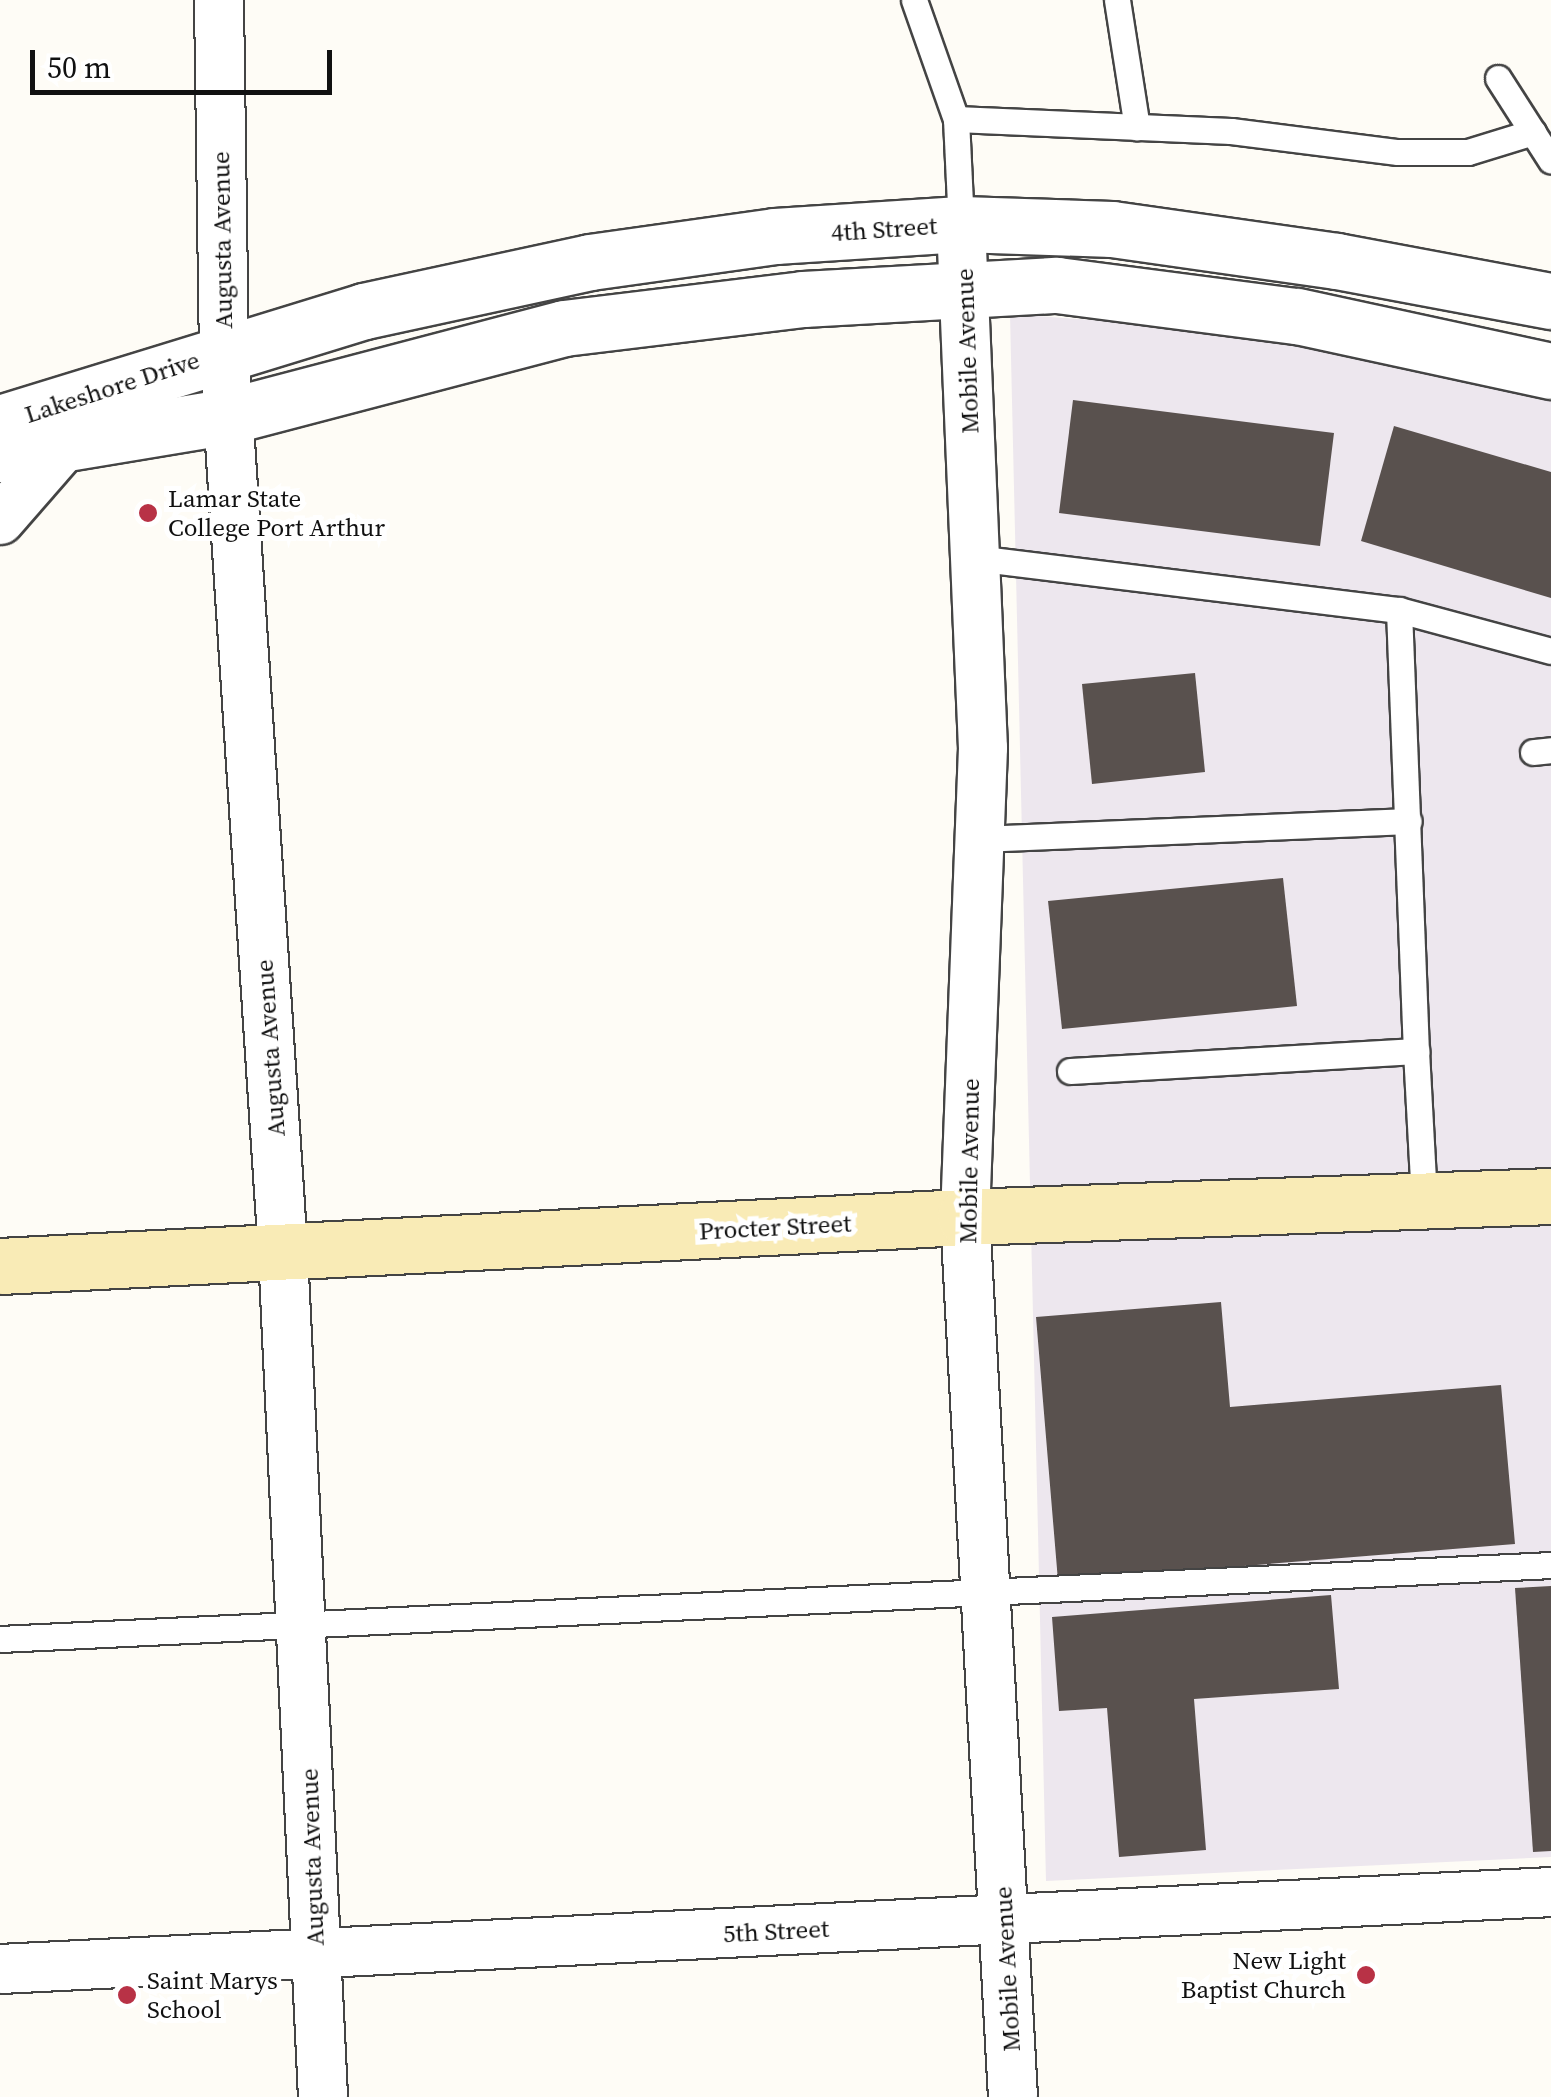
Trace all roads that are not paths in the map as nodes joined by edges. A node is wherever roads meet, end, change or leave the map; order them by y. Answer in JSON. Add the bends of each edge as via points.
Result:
{"nodes":[{"id":1,"x":219,"y":0,"type":"edge"},
{"id":2,"x":914,"y":0,"type":"edge"},
{"id":3,"x":1117,"y":0,"type":"edge"},
{"id":4,"x":1498,"y":78,"type":"dead end"},
{"id":5,"x":956,"y":118,"type":"junction"},
{"id":6,"x":1137,"y":127,"type":"junction"},
{"id":7,"x":1533,"y":132,"type":"junction"},
{"id":8,"x":1551,"y":161,"type":"edge"},
{"id":9,"x":962,"y":224,"type":"junction"},
{"id":10,"x":964,"y":290,"type":"junction"},
{"id":11,"x":1551,"y":301,"type":"edge"},
{"id":12,"x":224,"y":351,"type":"junction"},
{"id":13,"x":1551,"y":372,"type":"edge"},
{"id":14,"x":230,"y":416,"type":"junction"},
{"id":15,"x":0,"y":423,"type":"edge"},
{"id":16,"x":66,"y":444,"type":"junction"},
{"id":17,"x":0,"y":454,"type":"edge"},
{"id":18,"x":0,"y":520,"type":"edge"},
{"id":19,"x":975,"y":558,"type":"junction"},
{"id":20,"x":1399,"y":610,"type":"junction"},
{"id":21,"x":1551,"y":650,"type":"edge"},
{"id":22,"x":1409,"y":820,"type":"junction"},
{"id":23,"x":980,"y":838,"type":"junction"},
{"id":24,"x":1416,"y":1051,"type":"junction"},
{"id":25,"x":1070,"y":1071,"type":"dead end"},
{"id":26,"x":1551,"y":1196,"type":"edge"},
{"id":27,"x":1424,"y":1199,"type":"junction"},
{"id":28,"x":965,"y":1217,"type":"junction"},
{"id":29,"x":284,"y":1252,"type":"junction"},
{"id":30,"x":0,"y":1266,"type":"edge"},
{"id":31,"x":1551,"y":1565,"type":"edge"},
{"id":32,"x":988,"y":1590,"type":"junction"},
{"id":33,"x":302,"y":1623,"type":"junction"},
{"id":34,"x":0,"y":1639,"type":"edge"},
{"id":35,"x":1551,"y":1892,"type":"edge"},
{"id":36,"x":1004,"y":1920,"type":"junction"},
{"id":37,"x":316,"y":1953,"type":"junction"},
{"id":38,"x":0,"y":1970,"type":"edge"},
{"id":39,"x":323,"y":2097,"type":"edge"},
{"id":40,"x":1013,"y":2097,"type":"edge"}],
"edges":[{"from":1,"to":12,"type":"street","name":"Augusta Avenue"},
{"from":2,"to":5,"type":"lane"},
{"from":3,"to":6,"type":"lane"},
{"from":4,"to":7,"type":"lane"},
{"from":5,"to":6,"type":"lane"},
{"from":5,"to":9,"type":"lane"},
{"from":6,"to":7,"type":"lane","via":[[1398,152],[1468,152]]},
{"from":7,"to":8,"type":"lane"},
{"from":9,"to":10,"type":"street","name":"Mobile Avenue"},
{"from":9,"to":11,"type":"street","name":"4th Street","via":[[1112,229],[1337,260]]},
{"from":9,"to":12,"type":"street","name":"4th Street","via":[[775,236],[590,262],[364,311]]},
{"from":10,"to":13,"type":"street","via":[[1057,285],[1297,316]]},
{"from":10,"to":14,"type":"street","via":[[803,299],[564,328]]},
{"from":10,"to":19,"type":"street","name":"Mobile Avenue"},
{"from":12,"to":14,"type":"street","name":"Augusta Avenue"},
{"from":12,"to":15,"type":"street","name":"Lakeshore Drive"},
{"from":14,"to":16,"type":"street","name":"Lakeshore Drive"},
{"from":14,"to":29,"type":"street","name":"Augusta Avenue"},
{"from":16,"to":17,"type":"street","name":"Lakeshore Drive"},
{"from":16,"to":18,"type":"street","name":"Lakeshore Drive"},
{"from":19,"to":20,"type":"lane"},
{"from":19,"to":23,"type":"street","name":"Mobile Avenue"},
{"from":20,"to":21,"type":"lane"},
{"from":20,"to":22,"type":"lane"},
{"from":22,"to":23,"type":"lane"},
{"from":22,"to":24,"type":"lane"},
{"from":23,"to":28,"type":"street","name":"Mobile Avenue"},
{"from":24,"to":25,"type":"lane"},
{"from":24,"to":27,"type":"lane"},
{"from":26,"to":27,"type":"main road","name":"Procter Street"},
{"from":27,"to":28,"type":"main road","name":"Procter Street"},
{"from":28,"to":29,"type":"main road","name":"Procter Street"},
{"from":28,"to":32,"type":"street","name":"Mobile Avenue"},
{"from":29,"to":30,"type":"main road","name":"Procter Street"},
{"from":29,"to":33,"type":"street","name":"Augusta Avenue"},
{"from":31,"to":32,"type":"lane"},
{"from":32,"to":33,"type":"lane"},
{"from":32,"to":36,"type":"street","name":"Mobile Avenue"},
{"from":33,"to":34,"type":"lane"},
{"from":33,"to":37,"type":"street","name":"Augusta Avenue"},
{"from":35,"to":36,"type":"street","name":"5th Street"},
{"from":36,"to":37,"type":"street","name":"5th Street"},
{"from":36,"to":40,"type":"street","name":"Mobile Avenue"},
{"from":37,"to":38,"type":"street","name":"5th Street"},
{"from":37,"to":39,"type":"street","name":"Augusta Avenue"}]}
